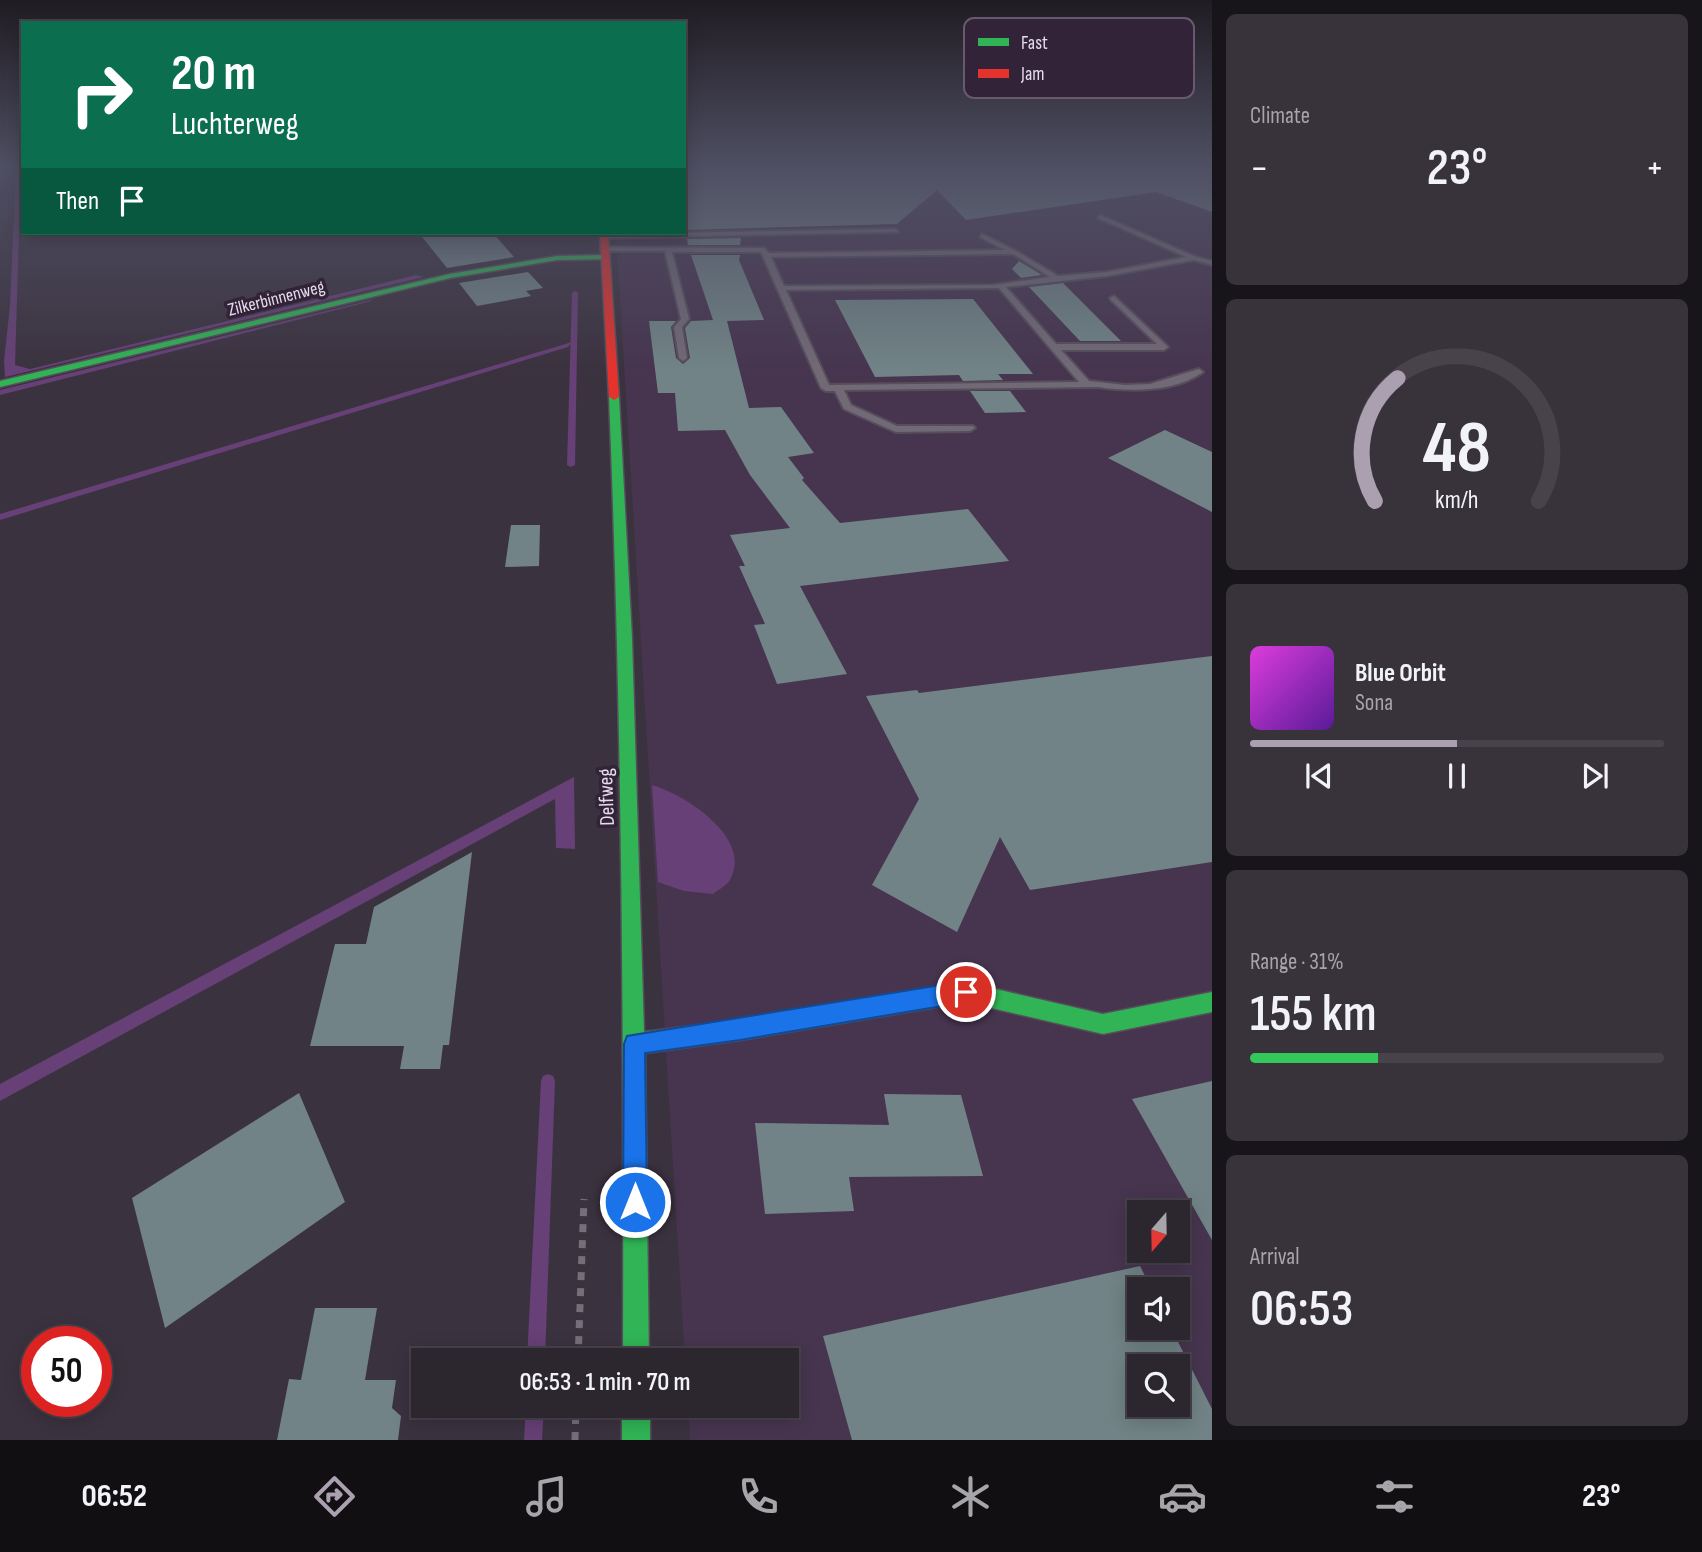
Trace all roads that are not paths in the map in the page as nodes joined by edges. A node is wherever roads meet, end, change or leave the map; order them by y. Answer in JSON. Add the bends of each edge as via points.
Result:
{"nodes":[{"id":1,"x":802,"y":235,"type":"edge"},
{"id":2,"x":1142,"y":235,"type":"edge"},
{"id":3,"x":982,"y":236,"type":"dead end"},
{"id":4,"x":604,"y":244,"type":"edge"},
{"id":5,"x":668,"y":249,"type":"junction"},
{"id":6,"x":1014,"y":252,"type":"junction"},
{"id":7,"x":767,"y":255,"type":"junction"},
{"id":8,"x":1194,"y":258,"type":"junction"},
{"id":9,"x":1212,"y":263,"type":"edge"},
{"id":10,"x":1057,"y":278,"type":"junction"},
{"id":11,"x":1000,"y":285,"type":"junction"},
{"id":12,"x":782,"y":289,"type":"junction"},
{"id":13,"x":1114,"y":298,"type":"dead end"},
{"id":14,"x":1054,"y":347,"type":"junction"},
{"id":15,"x":682,"y":358,"type":"dead end"},
{"id":16,"x":1199,"y":372,"type":"dead end"},
{"id":17,"x":0,"y":384,"type":"edge"},
{"id":18,"x":1086,"y":384,"type":"junction"},
{"id":19,"x":838,"y":388,"type":"junction"},
{"id":20,"x":970,"y":428,"type":"dead end"},
{"id":21,"x":1212,"y":1002,"type":"edge"},
{"id":22,"x":635,"y":1044,"type":"junction"},
{"id":23,"x":636,"y":1348,"type":"edge"},
{"id":24,"x":636,"y":1418,"type":"edge"},
{"id":25,"x":636,"y":1440,"type":"edge"}],
"edges":[{"from":1,"to":4,"type":"lane"},
{"from":2,"to":8,"type":"lane"},
{"from":3,"to":6,"type":"lane"},
{"from":4,"to":5,"type":"lane"},
{"from":4,"to":17,"type":"main road","name":"Zilkerbinnenweg","via":[[557,258],[450,275]]},
{"from":4,"to":22,"type":"main road","name":"Delfweg","via":[[622,543]]},
{"from":5,"to":7,"type":"lane","via":[[764,250]]},
{"from":5,"to":15,"type":"lane","via":[[685,319],[678,327]]},
{"from":6,"to":7,"type":"lane"},
{"from":6,"to":10,"type":"lane"},
{"from":7,"to":12,"type":"lane"},
{"from":8,"to":9,"type":"lane"},
{"from":8,"to":10,"type":"lane"},
{"from":10,"to":11,"type":"lane"},
{"from":11,"to":12,"type":"lane"},
{"from":11,"to":14,"type":"lane"},
{"from":12,"to":19,"type":"lane","via":[[826,388]]},
{"from":13,"to":14,"type":"lane","via":[[1164,347]]},
{"from":14,"to":18,"type":"lane"},
{"from":16,"to":18,"type":"lane","via":[[1150,388],[1124,390]]},
{"from":18,"to":19,"type":"lane"},
{"from":19,"to":20,"type":"lane","via":[[847,407],[896,429]]},
{"from":21,"to":22,"type":"main road","via":[[1103,1024],[966,992]]},
{"from":22,"to":23,"type":"main road","name":"Delfweg"},
{"from":24,"to":25,"type":"main road"}]}
